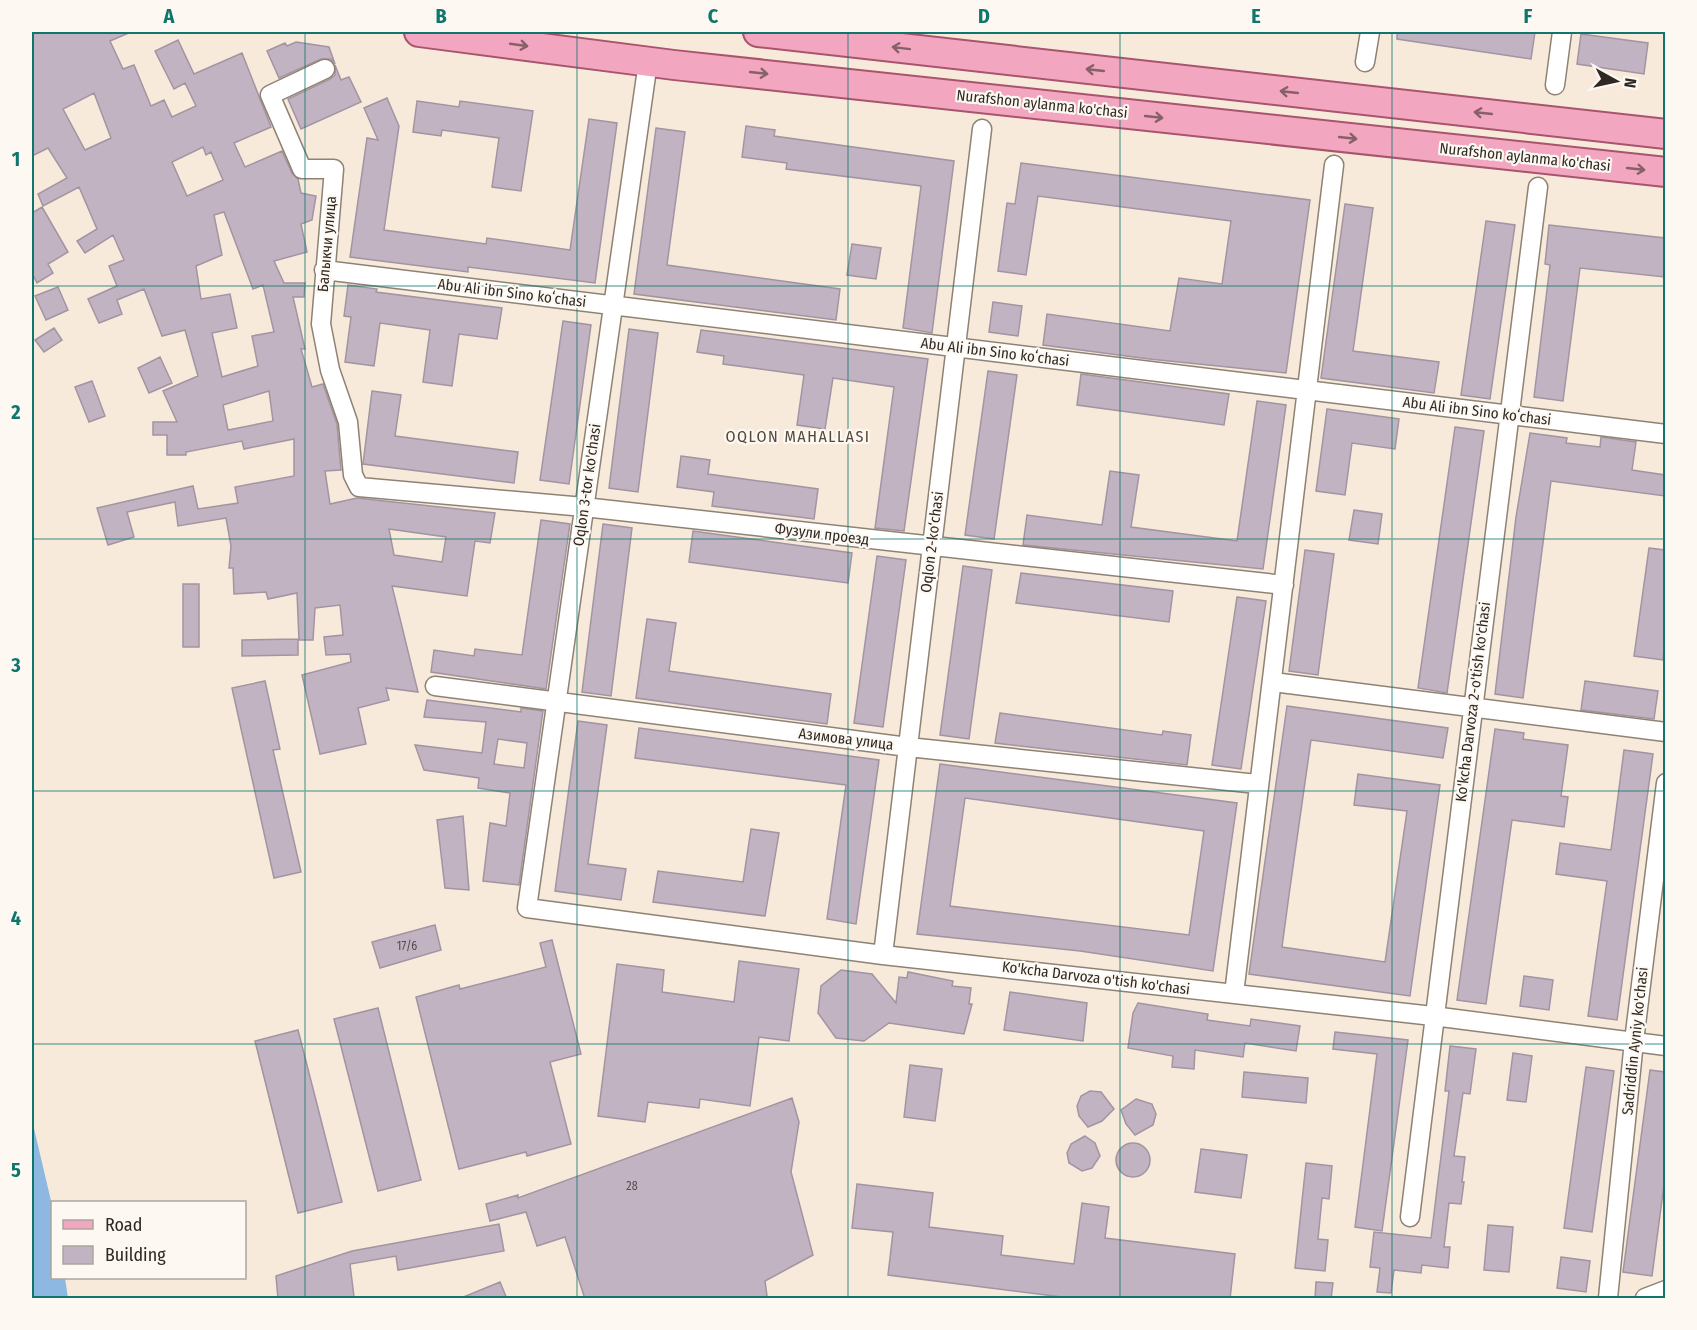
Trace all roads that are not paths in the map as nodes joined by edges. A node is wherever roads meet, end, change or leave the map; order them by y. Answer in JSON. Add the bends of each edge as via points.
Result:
{"nodes":[{"id":1,"x":419,"y":32,"type":"edge"},
{"id":2,"x":758,"y":32,"type":"edge"},
{"id":3,"x":1370,"y":32,"type":"edge"},
{"id":4,"x":1562,"y":32,"type":"edge"},
{"id":5,"x":648,"y":62,"type":"junction"},
{"id":6,"x":1365,"y":62,"type":"dead end"},
{"id":7,"x":325,"y":69,"type":"dead end"},
{"id":8,"x":1555,"y":85,"type":"dead end"},
{"id":9,"x":1541,"y":120,"type":"junction"},
{"id":10,"x":982,"y":129,"type":"dead end"},
{"id":11,"x":1665,"y":134,"type":"edge"},
{"id":12,"x":1334,"y":165,"type":"dead end"},
{"id":13,"x":1665,"y":172,"type":"edge"},
{"id":14,"x":1537,"y":173,"type":"junction"},
{"id":15,"x":324,"y":270,"type":"junction"},
{"id":16,"x":613,"y":305,"type":"junction"},
{"id":17,"x":956,"y":347,"type":"junction"},
{"id":18,"x":1309,"y":389,"type":"junction"},
{"id":19,"x":1510,"y":415,"type":"junction"},
{"id":20,"x":1665,"y":434,"type":"edge"},
{"id":21,"x":359,"y":487,"type":"joint"},
{"id":22,"x":584,"y":507,"type":"junction"},
{"id":23,"x":932,"y":547,"type":"junction"},
{"id":24,"x":1284,"y":585,"type":"junction"},
{"id":25,"x":1273,"y":682,"type":"junction"},
{"id":26,"x":435,"y":686,"type":"dead end"},
{"id":27,"x":556,"y":702,"type":"junction"},
{"id":28,"x":1473,"y":708,"type":"junction"},
{"id":29,"x":1665,"y":732,"type":"edge"},
{"id":30,"x":908,"y":747,"type":"junction"},
{"id":31,"x":1665,"y":783,"type":"edge"},
{"id":32,"x":1257,"y":784,"type":"junction"},
{"id":33,"x":1662,"y":836,"type":"edge"},
{"id":34,"x":527,"y":908,"type":"joint"},
{"id":35,"x":882,"y":955,"type":"junction"},
{"id":36,"x":1234,"y":994,"type":"junction"},
{"id":37,"x":1433,"y":1016,"type":"junction"},
{"id":38,"x":1634,"y":1041,"type":"junction"},
{"id":39,"x":1665,"y":1046,"type":"edge"},
{"id":40,"x":1410,"y":1217,"type":"dead end"},
{"id":41,"x":1665,"y":1290,"type":"edge"},
{"id":42,"x":1608,"y":1299,"type":"edge"},
{"id":43,"x":1645,"y":1299,"type":"edge"}],
"edges":[{"from":1,"to":5,"type":"main road","name":"Nurafshon aylanma ko'chasi","one_way":true},
{"from":9,"to":2,"type":"main road","one_way":true},
{"from":3,"to":6,"type":"street"},
{"from":4,"to":8,"type":"street"},
{"from":5,"to":14,"type":"main road","name":"Nurafshon aylanma ko'chasi","one_way":true},
{"from":5,"to":16,"type":"street","name":"Oqlon 3-tor ko'chasi"},
{"from":7,"to":15,"type":"street","name":"Балыкчи улица","via":[[270,95],[302,170],[334,169]]},
{"from":9,"to":11,"type":"main road"},
{"from":9,"to":14,"type":"main road"},
{"from":10,"to":17,"type":"street","name":"Oqlon 2-ko‘chasi"},
{"from":12,"to":18,"type":"street"},
{"from":14,"to":13,"type":"main road","name":"Nurafshon aylanma ko'chasi","one_way":true},
{"from":14,"to":19,"type":"street","name":"Ko'kcha Darvoza 2-o'tish ko'chasi"},
{"from":15,"to":16,"type":"street","name":"Abu Ali ibn Sino koʻchasi"},
{"from":15,"to":21,"type":"street","name":"Балыкчи улица","via":[[321,324],[330,370],[348,422],[353,475]]},
{"from":16,"to":17,"type":"street","name":"Abu Ali ibn Sino koʻchasi"},
{"from":16,"to":22,"type":"street","name":"Oqlon 3-tor ko'chasi"},
{"from":17,"to":18,"type":"street","name":"Abu Ali ibn Sino koʻchasi"},
{"from":17,"to":23,"type":"street","name":"Oqlon 2-ko‘chasi"},
{"from":18,"to":19,"type":"street","name":"Abu Ali ibn Sino koʻchasi"},
{"from":18,"to":24,"type":"street"},
{"from":19,"to":20,"type":"street","name":"Abu Ali ibn Sino koʻchasi"},
{"from":19,"to":28,"type":"street","name":"Ko'kcha Darvoza 2-o'tish ko'chasi"},
{"from":21,"to":22,"type":"street","name":"Фузули проезд"},
{"from":22,"to":23,"type":"street","name":"Фузули проезд"},
{"from":22,"to":27,"type":"street","name":"Oqlon 3-tor ko'chasi"},
{"from":23,"to":24,"type":"street","name":"Фузули проезд"},
{"from":23,"to":30,"type":"street","name":"Oqlon 2-ko‘chasi"},
{"from":24,"to":25,"type":"street"},
{"from":25,"to":28,"type":"street"},
{"from":25,"to":32,"type":"street"},
{"from":26,"to":27,"type":"street","name":"Азимова улица"},
{"from":27,"to":30,"type":"street","name":"Азимова улица"},
{"from":27,"to":34,"type":"street","name":"Oqlon 3-tor ko'chasi"},
{"from":28,"to":29,"type":"street"},
{"from":28,"to":37,"type":"street","name":"Ko'kcha Darvoza 2-o'tish ko'chasi"},
{"from":30,"to":32,"type":"street","name":"Азимова улица"},
{"from":30,"to":35,"type":"street","name":"Oqlon 2-ko‘chasi"},
{"from":31,"to":33,"type":"street","name":"Sadriddin Ayniy ko'chasi"},
{"from":32,"to":36,"type":"street"},
{"from":33,"to":38,"type":"street","name":"Sadriddin Ayniy ko'chasi"},
{"from":34,"to":35,"type":"street","name":"Ko'kcha Darvoza o'tish ko'chasi"},
{"from":35,"to":36,"type":"street","name":"Ko'kcha Darvoza o'tish ko'chasi"},
{"from":36,"to":37,"type":"street","name":"Ko'kcha Darvoza o'tish ko'chasi"},
{"from":37,"to":38,"type":"street","name":"Ko'kcha Darvoza o'tish ko'chasi"},
{"from":37,"to":40,"type":"street","name":"Ko'kcha Darvoza 2-o'tish ko'chasi"},
{"from":38,"to":39,"type":"street","name":"Ko'kcha Darvoza o'tish ko'chasi"},
{"from":38,"to":42,"type":"street","name":"Sadriddin Ayniy ko'chasi"},
{"from":41,"to":43,"type":"street"}]}
